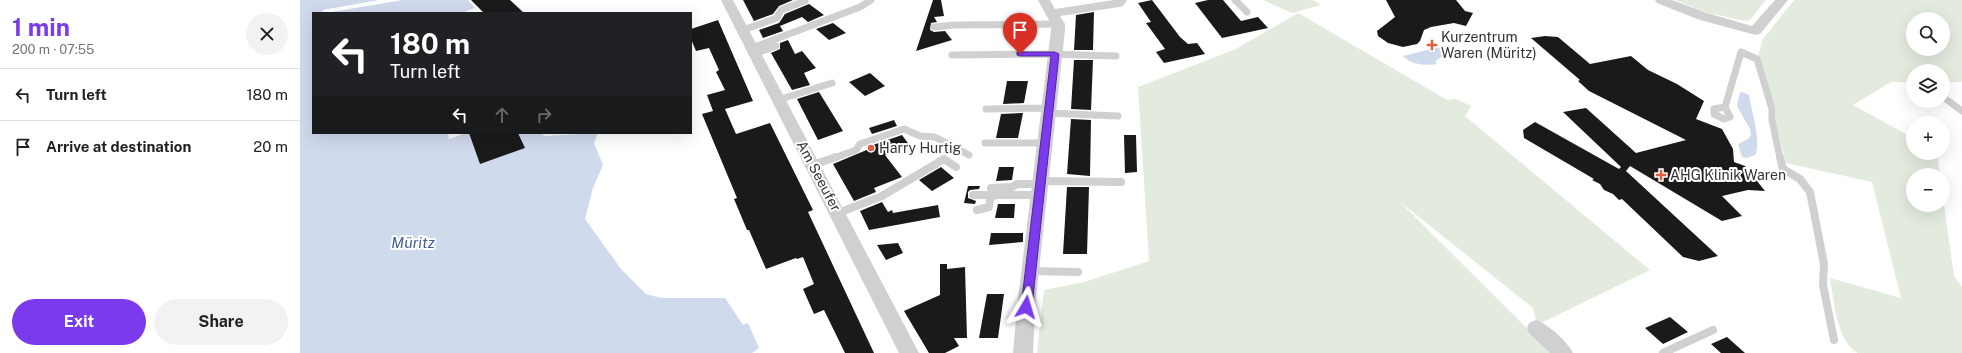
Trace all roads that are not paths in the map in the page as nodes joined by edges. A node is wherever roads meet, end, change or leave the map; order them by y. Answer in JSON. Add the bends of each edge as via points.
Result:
{"nodes":[{"id":1,"x":727,"y":0,"type":"edge"},
{"id":2,"x":871,"y":0,"type":"edge"},
{"id":3,"x":1121,"y":0,"type":"edge"},
{"id":4,"x":1235,"y":0,"type":"edge"},
{"id":5,"x":1661,"y":0,"type":"edge"},
{"id":6,"x":1782,"y":0,"type":"edge"},
{"id":7,"x":805,"y":1,"type":"dead end"},
{"id":8,"x":1105,"y":3,"type":"edge"},
{"id":9,"x":1051,"y":12,"type":"edge"},
{"id":10,"x":1247,"y":12,"type":"dead end"},
{"id":11,"x":934,"y":27,"type":"dead end"},
{"id":12,"x":743,"y":30,"type":"junction"},
{"id":13,"x":753,"y":51,"type":"junction"},
{"id":14,"x":1055,"y":54,"type":"junction"},
{"id":15,"x":952,"y":55,"type":"dead end"},
{"id":16,"x":1116,"y":56,"type":"dead end"},
{"id":17,"x":832,"y":83,"type":"dead end"},
{"id":18,"x":778,"y":100,"type":"junction"},
{"id":19,"x":1950,"y":102,"type":"edge"},
{"id":20,"x":1725,"y":107,"type":"dead end"},
{"id":21,"x":986,"y":109,"type":"dead end"},
{"id":22,"x":1049,"y":111,"type":"junction"},
{"id":23,"x":1962,"y":111,"type":"edge"},
{"id":24,"x":1118,"y":116,"type":"dead end"},
{"id":25,"x":985,"y":143,"type":"dead end"},
{"id":26,"x":1045,"y":143,"type":"junction"},
{"id":27,"x":970,"y":155,"type":"dead end"},
{"id":28,"x":813,"y":165,"type":"junction"},
{"id":29,"x":956,"y":166,"type":"dead end"},
{"id":30,"x":1121,"y":182,"type":"dead end"},
{"id":31,"x":1040,"y":186,"type":"junction"},
{"id":32,"x":993,"y":192,"type":"junction"},
{"id":33,"x":973,"y":195,"type":"dead end"},
{"id":34,"x":977,"y":210,"type":"dead end"},
{"id":35,"x":838,"y":213,"type":"junction"},
{"id":36,"x":1031,"y":271,"type":"junction"},
{"id":37,"x":1078,"y":272,"type":"dead end"},
{"id":38,"x":1536,"y":328,"type":"dead end"},
{"id":39,"x":1713,"y":330,"type":"dead end"},
{"id":40,"x":1834,"y":340,"type":"dead end"},
{"id":41,"x":909,"y":353,"type":"edge"},
{"id":42,"x":1023,"y":353,"type":"edge"},
{"id":43,"x":1563,"y":353,"type":"edge"},
{"id":44,"x":1663,"y":353,"type":"edge"}],
"edges":[{"from":1,"to":12,"type":"street","name":"Am Seeufer"},
{"from":2,"to":13,"type":"lane","via":[[860,7],[865,10]]},
{"from":3,"to":8,"type":"street","via":[[1119,3]]},
{"from":4,"to":10,"type":"lane"},
{"from":5,"to":6,"type":"street","via":[[1702,16],[1755,30]]},
{"from":7,"to":12,"type":"lane","via":[[781,10],[777,18]]},
{"from":8,"to":9,"type":"street"},
{"from":9,"to":11,"type":"lane"},
{"from":9,"to":14,"type":"street"},
{"from":12,"to":13,"type":"street","name":"Am Seeufer"},
{"from":13,"to":18,"type":"street","name":"Am Seeufer"},
{"from":14,"to":15,"type":"lane"},
{"from":14,"to":16,"type":"lane"},
{"from":14,"to":22,"type":"street"},
{"from":17,"to":18,"type":"lane"},
{"from":18,"to":28,"type":"street","name":"Am Seeufer"},
{"from":19,"to":23,"type":"lane"},
{"from":20,"to":40,"type":"lane","via":[[1741,52],[1757,59],[1772,109],[1783,169],[1800,178],[1810,192],[1824,264],[1824,285]]},
{"from":21,"to":22,"type":"lane"},
{"from":22,"to":24,"type":"lane"},
{"from":22,"to":26,"type":"street"},
{"from":25,"to":26,"type":"lane"},
{"from":26,"to":31,"type":"street"},
{"from":27,"to":28,"type":"lane","via":[[935,137],[920,136],[904,129],[860,144],[856,150]]},
{"from":28,"to":35,"type":"street","name":"Am Seeufer"},
{"from":29,"to":35,"type":"lane","via":[[944,159],[882,196]]},
{"from":30,"to":31,"type":"lane"},
{"from":31,"to":32,"type":"lane"},
{"from":31,"to":36,"type":"street"},
{"from":32,"to":33,"type":"lane"},
{"from":32,"to":34,"type":"lane","via":[[989,207]]},
{"from":35,"to":41,"type":"street","name":"Am Seeufer"},
{"from":36,"to":37,"type":"lane"},
{"from":36,"to":42,"type":"street"},
{"from":38,"to":43,"type":"street"},
{"from":39,"to":44,"type":"lane"}]}
